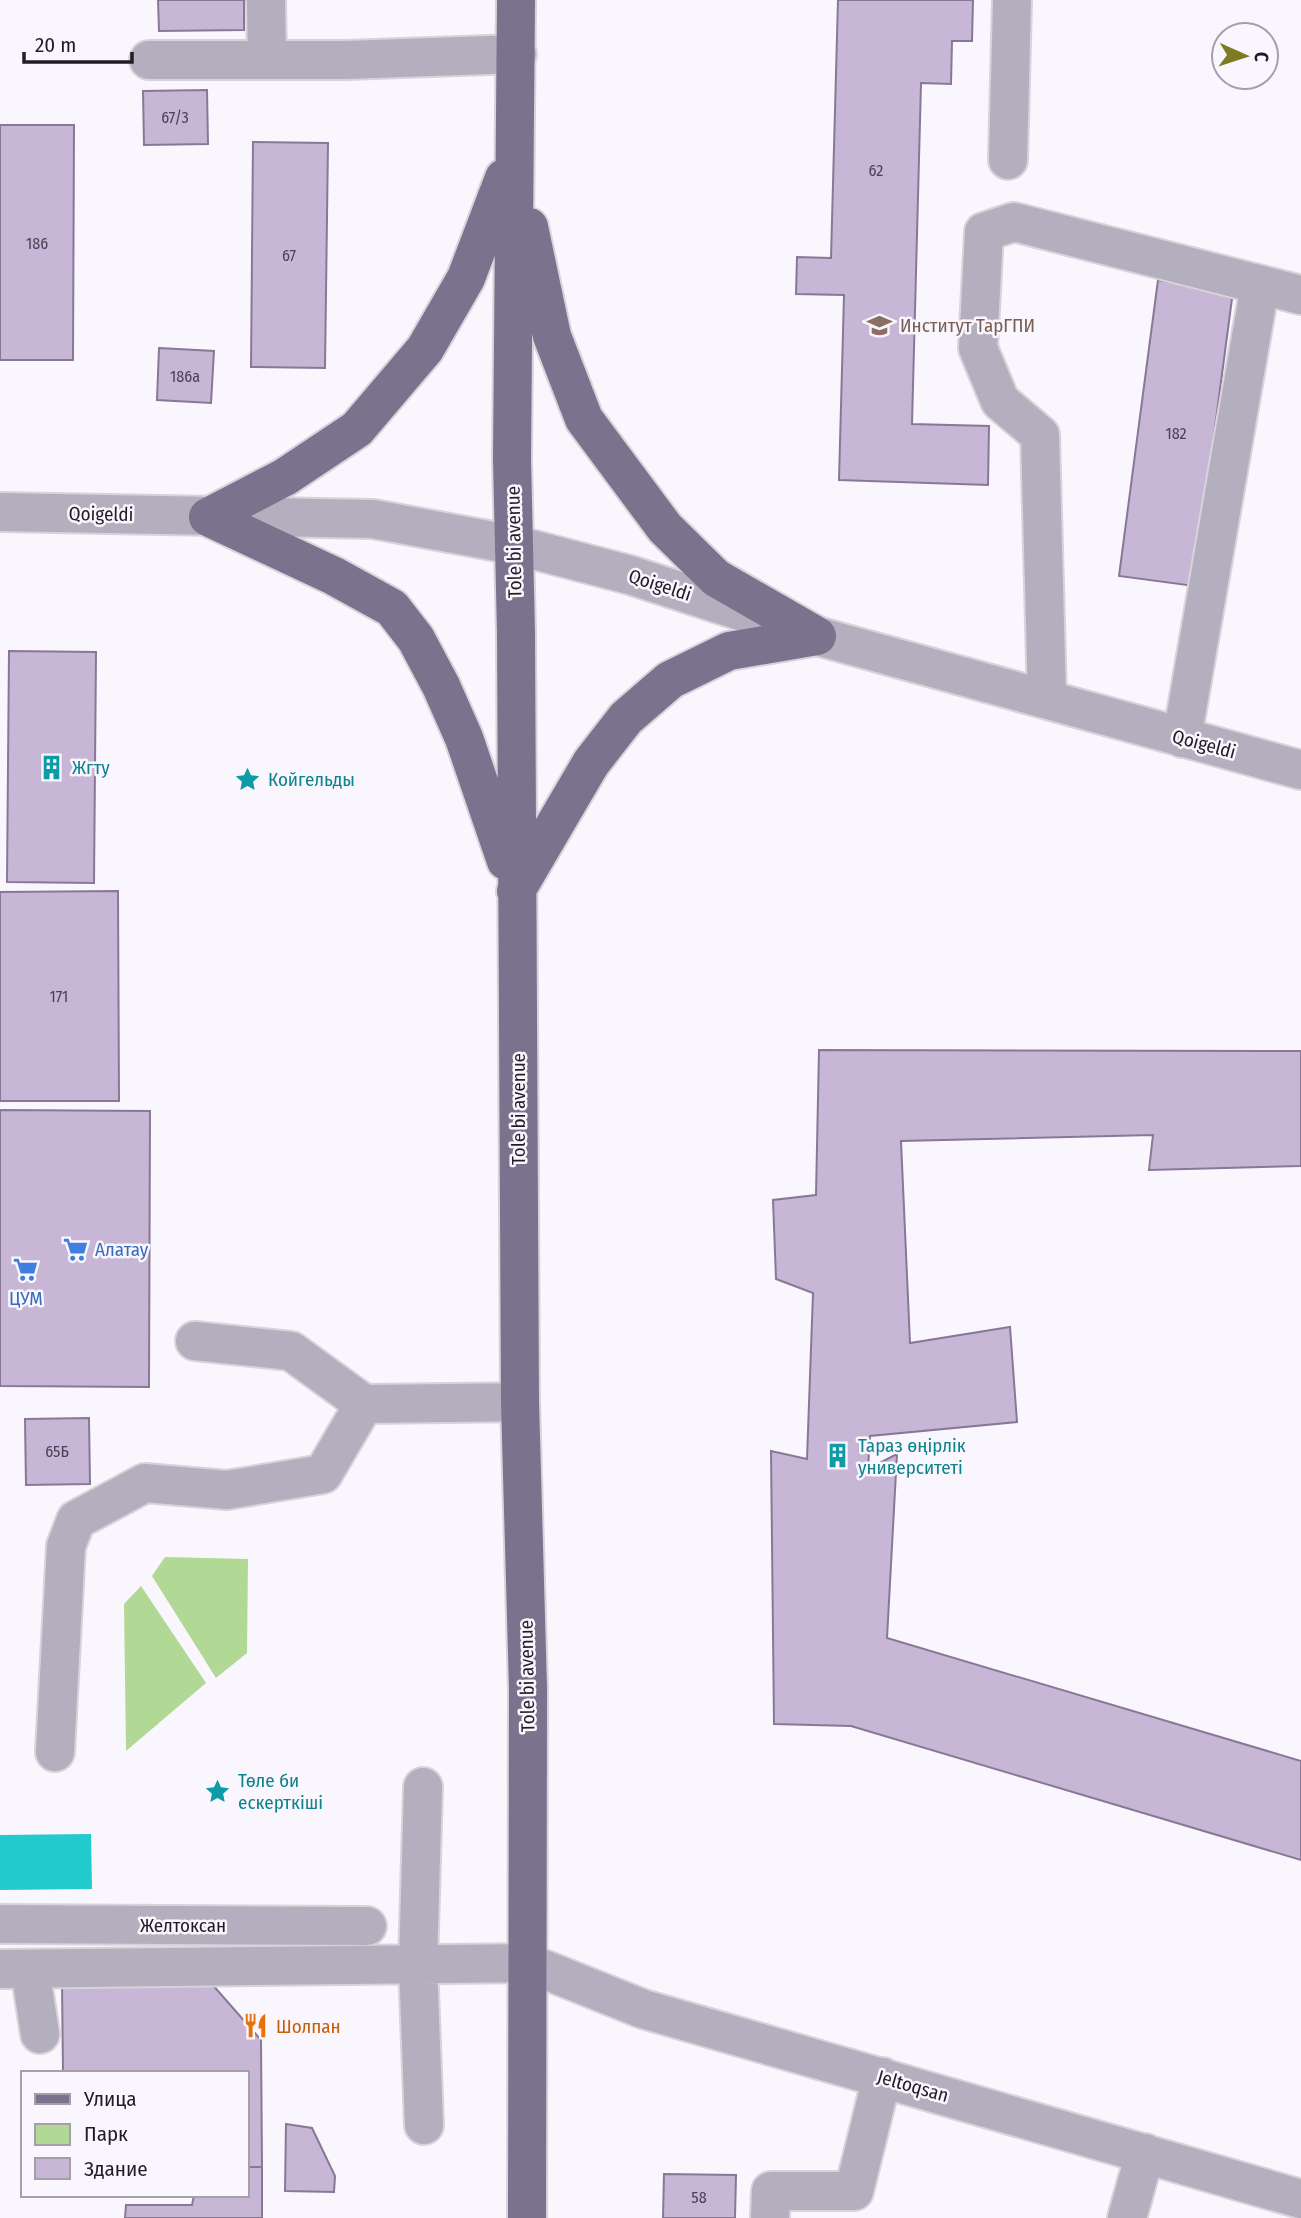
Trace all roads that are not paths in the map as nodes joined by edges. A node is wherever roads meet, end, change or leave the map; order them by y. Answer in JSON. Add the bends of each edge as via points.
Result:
{"nodes":[{"id":1,"x":266,"y":0,"type":"edge"},
{"id":2,"x":516,"y":0,"type":"edge"},
{"id":3,"x":1012,"y":0,"type":"edge"},
{"id":4,"x":517,"y":54,"type":"junction"},
{"id":5,"x":149,"y":60,"type":"dead end"},
{"id":6,"x":267,"y":60,"type":"junction"},
{"id":7,"x":514,"y":153,"type":"junction"},
{"id":8,"x":1008,"y":160,"type":"dead end"},
{"id":9,"x":1260,"y":285,"type":"junction"},
{"id":10,"x":1301,"y":295,"type":"edge"},
{"id":11,"x":0,"y":512,"type":"edge"},
{"id":12,"x":208,"y":517,"type":"junction"},
{"id":13,"x":515,"y":545,"type":"junction"},
{"id":14,"x":817,"y":636,"type":"junction"},
{"id":15,"x":1047,"y":699,"type":"junction"},
{"id":16,"x":1182,"y":738,"type":"junction"},
{"id":17,"x":1301,"y":770,"type":"edge"},
{"id":18,"x":516,"y":891,"type":"junction"},
{"id":19,"x":195,"y":1341,"type":"dead end"},
{"id":20,"x":520,"y":1402,"type":"junction"},
{"id":21,"x":365,"y":1404,"type":"junction"},
{"id":22,"x":55,"y":1752,"type":"dead end"},
{"id":23,"x":423,"y":1787,"type":"dead end"},
{"id":24,"x":0,"y":1924,"type":"edge"},
{"id":25,"x":367,"y":1926,"type":"dead end"},
{"id":26,"x":528,"y":1963,"type":"junction"},
{"id":27,"x":418,"y":1964,"type":"junction"},
{"id":28,"x":15,"y":1969,"type":"edge"},
{"id":29,"x":40,"y":2034,"type":"dead end"},
{"id":30,"x":882,"y":2077,"type":"junction"},
{"id":31,"x":424,"y":2125,"type":"dead end"},
{"id":32,"x":1145,"y":2153,"type":"junction"},
{"id":33,"x":1301,"y":2199,"type":"edge"},
{"id":34,"x":850,"y":2204,"type":"edge"},
{"id":35,"x":527,"y":2218,"type":"edge"},
{"id":36,"x":771,"y":2218,"type":"edge"},
{"id":37,"x":1128,"y":2218,"type":"edge"}],
"edges":[{"from":1,"to":6,"type":"street"},
{"from":2,"to":4,"type":"main road","name":"Tole bi avenue"},
{"from":3,"to":8,"type":"street"},
{"from":4,"to":6,"type":"street"},
{"from":4,"to":7,"type":"main road","name":"Tole bi avenue"},
{"from":5,"to":6,"type":"street"},
{"from":7,"to":12,"type":"main road","via":[[466,278],[417,359],[357,429],[285,477]]},
{"from":7,"to":13,"type":"main road","name":"Tole bi avenue"},
{"from":7,"to":14,"type":"main road","via":[[552,335],[584,419],[665,528],[716,578]]},
{"from":9,"to":10,"type":"street"},
{"from":9,"to":15,"type":"street","via":[[1014,222],[985,232],[978,348],[1000,401],[1040,435]]},
{"from":9,"to":16,"type":"street"},
{"from":11,"to":12,"type":"street","name":"Qoigeldi"},
{"from":12,"to":13,"type":"street","name":"Qoigeldi","via":[[373,519]]},
{"from":12,"to":18,"type":"main road","via":[[392,608],[416,639],[464,738]]},
{"from":13,"to":14,"type":"street","name":"Qoigeldi","via":[[630,575]]},
{"from":13,"to":18,"type":"main road","name":"Tole bi avenue"},
{"from":14,"to":15,"type":"street","name":"Qoigeldi"},
{"from":14,"to":18,"type":"main road","via":[[729,651],[670,680],[626,718],[592,763]]},
{"from":15,"to":16,"type":"street","name":"Qoigeldi"},
{"from":16,"to":17,"type":"street","name":"Qoigeldi"},
{"from":18,"to":20,"type":"main road","name":"Tole bi avenue"},
{"from":19,"to":21,"type":"street","via":[[291,1351]]},
{"from":20,"to":21,"type":"street"},
{"from":20,"to":26,"type":"main road","name":"Tole bi avenue","via":[[528,1689]]},
{"from":21,"to":22,"type":"street","via":[[323,1474],[227,1490],[145,1483],[76,1520],[66,1546]]},
{"from":23,"to":27,"type":"street"},
{"from":24,"to":25,"type":"street","name":"Желтоксан"},
{"from":26,"to":27,"type":"street"},
{"from":26,"to":30,"type":"street","name":"Jeltoqsan","via":[[642,2009]]},
{"from":26,"to":35,"type":"main road","name":"Tole bi avenue"},
{"from":27,"to":28,"type":"street"},
{"from":27,"to":31,"type":"street"},
{"from":28,"to":29,"type":"street"},
{"from":30,"to":32,"type":"street","name":"Jeltoqsan"},
{"from":30,"to":34,"type":"street"},
{"from":32,"to":33,"type":"street","name":"Jeltoqsan"},
{"from":32,"to":37,"type":"street"},
{"from":34,"to":36,"type":"street","via":[[771,2191]]}]}
